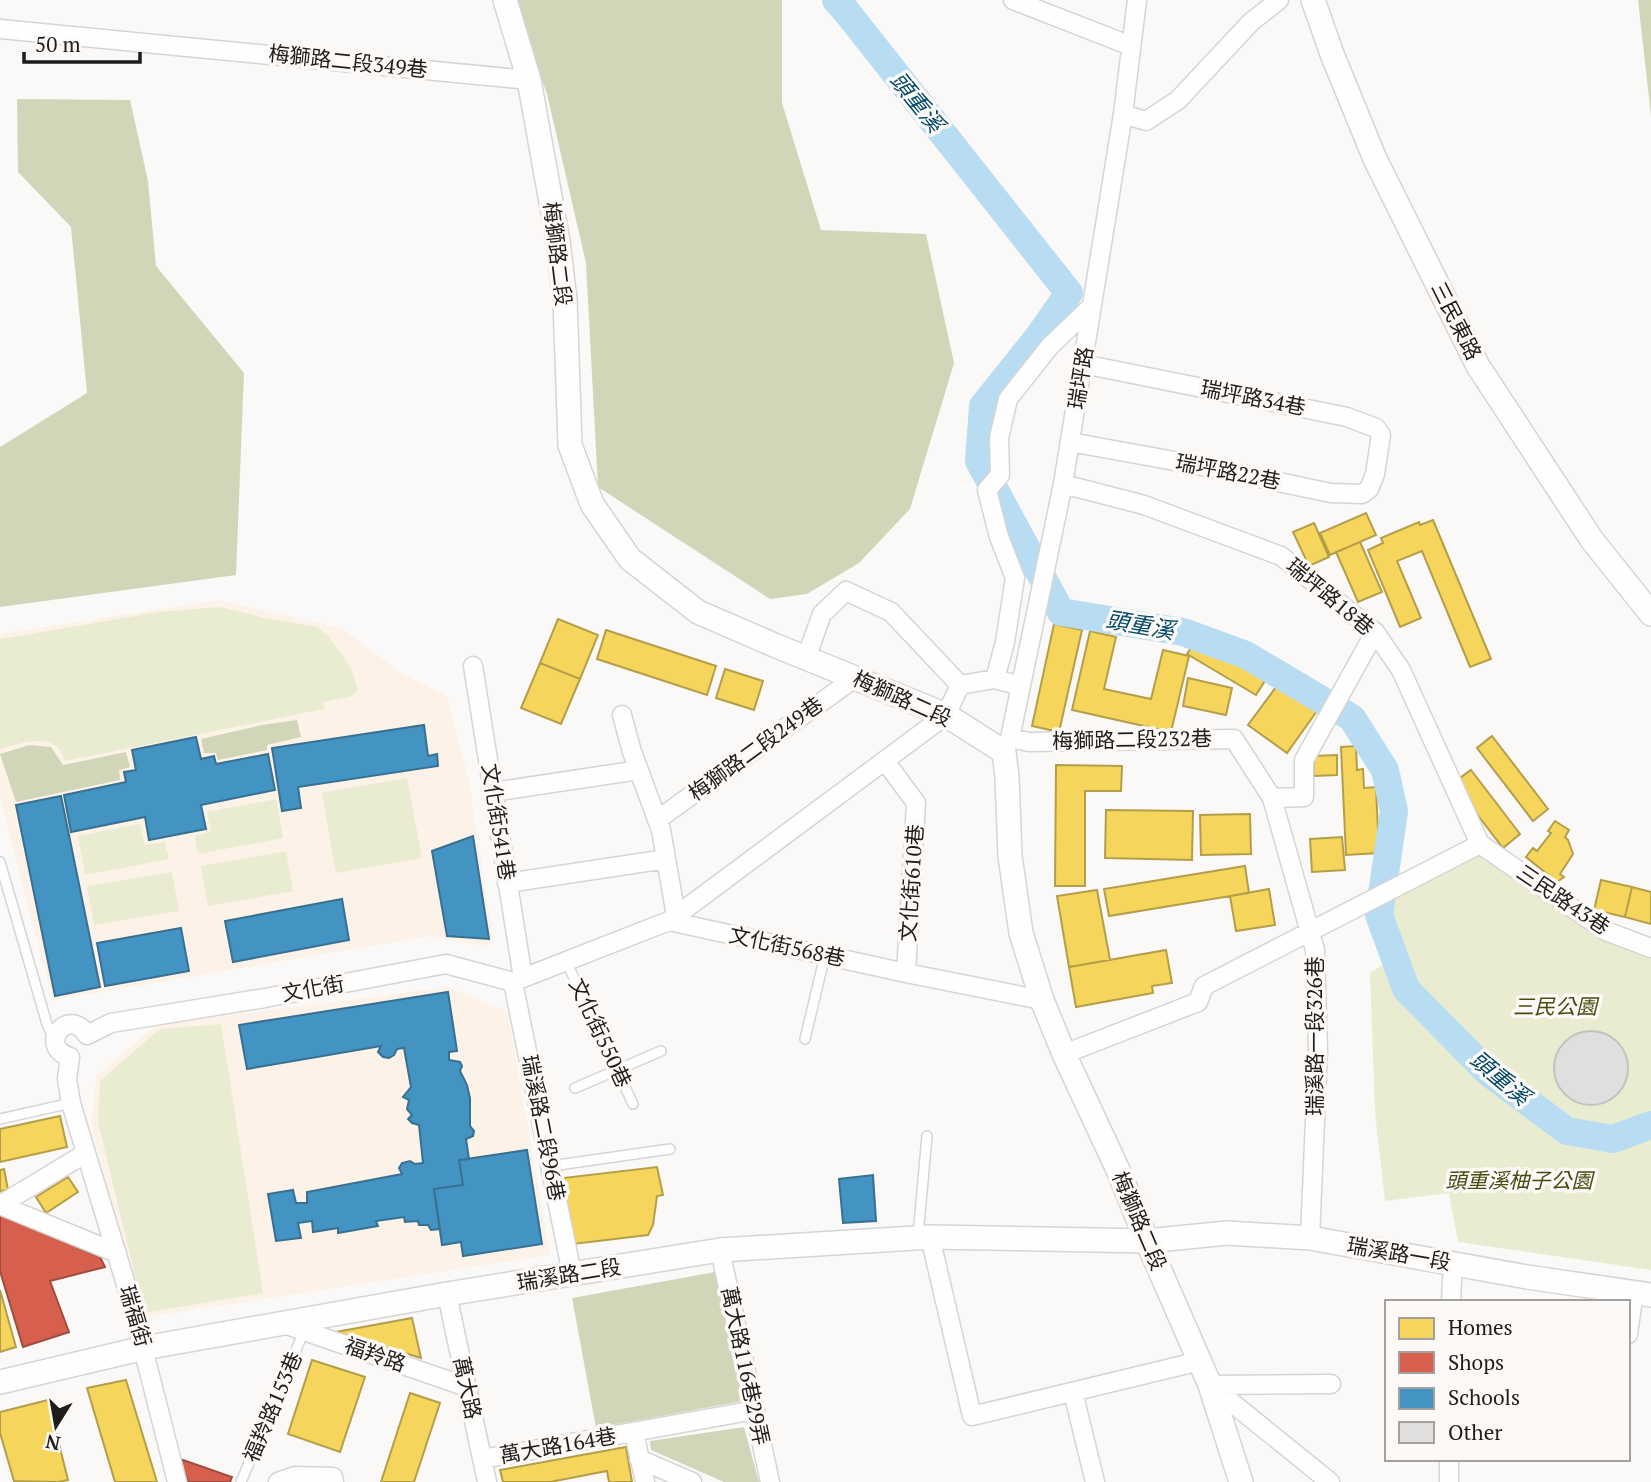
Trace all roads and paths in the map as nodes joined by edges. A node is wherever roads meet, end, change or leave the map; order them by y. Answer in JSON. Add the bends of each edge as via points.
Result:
{"nodes":[{"id":1,"x":505,"y":0,"type":"edge"},
{"id":2,"x":1013,"y":0,"type":"edge"},
{"id":3,"x":1137,"y":0,"type":"edge"},
{"id":4,"x":1279,"y":0,"type":"edge"},
{"id":5,"x":1313,"y":0,"type":"edge"},
{"id":6,"x":0,"y":29,"type":"edge"},
{"id":7,"x":1132,"y":46,"type":"junction"},
{"id":8,"x":529,"y":80,"type":"junction"},
{"id":9,"x":1123,"y":114,"type":"junction"},
{"id":10,"x":1092,"y":306,"type":"junction"},
{"id":11,"x":1083,"y":364,"type":"junction"},
{"id":12,"x":1070,"y":442,"type":"junction"},
{"id":13,"x":1375,"y":474,"type":"joint"},
{"id":14,"x":1063,"y":484,"type":"junction"},
{"id":15,"x":1651,"y":614,"type":"edge"},
{"id":16,"x":1375,"y":632,"type":"junction"},
{"id":17,"x":806,"y":658,"type":"junction"},
{"id":18,"x":473,"y":666,"type":"dead end"},
{"id":19,"x":855,"y":678,"type":"junction"},
{"id":20,"x":995,"y":679,"type":"junction"},
{"id":21,"x":960,"y":685,"type":"junction"},
{"id":22,"x":1021,"y":685,"type":"junction"},
{"id":23,"x":622,"y":715,"type":"dead end"},
{"id":24,"x":946,"y":715,"type":"junction"},
{"id":25,"x":1007,"y":745,"type":"junction"},
{"id":26,"x":885,"y":761,"type":"junction"},
{"id":27,"x":639,"y":770,"type":"junction"},
{"id":28,"x":493,"y":792,"type":"junction"},
{"id":29,"x":1272,"y":798,"type":"junction"},
{"id":30,"x":657,"y":820,"type":"junction"},
{"id":31,"x":1480,"y":844,"type":"junction"},
{"id":32,"x":666,"y":859,"type":"junction"},
{"id":33,"x":0,"y":862,"type":"edge"},
{"id":34,"x":507,"y":883,"type":"junction"},
{"id":35,"x":672,"y":918,"type":"junction"},
{"id":36,"x":1310,"y":932,"type":"junction"},
{"id":37,"x":1651,"y":948,"type":"edge"},
{"id":38,"x":825,"y":955,"type":"junction"},
{"id":39,"x":566,"y":961,"type":"junction"},
{"id":40,"x":906,"y":973,"type":"junction"},
{"id":41,"x":518,"y":980,"type":"junction"},
{"id":42,"x":1042,"y":1000,"type":"junction"},
{"id":43,"x":87,"y":1035,"type":"junction"},
{"id":44,"x":805,"y":1039,"type":"dead end"},
{"id":45,"x":55,"y":1044,"type":"junction"},
{"id":46,"x":661,"y":1051,"type":"dead end"},
{"id":47,"x":1064,"y":1054,"type":"junction"},
{"id":48,"x":70,"y":1057,"type":"junction"},
{"id":49,"x":617,"y":1070,"type":"junction"},
{"id":50,"x":575,"y":1088,"type":"dead end"},
{"id":51,"x":71,"y":1103,"type":"junction"},
{"id":52,"x":633,"y":1104,"type":"dead end"},
{"id":53,"x":0,"y":1119,"type":"edge"},
{"id":54,"x":927,"y":1136,"type":"dead end"},
{"id":55,"x":670,"y":1149,"type":"dead end"},
{"id":56,"x":86,"y":1153,"type":"junction"},
{"id":57,"x":551,"y":1166,"type":"junction"},
{"id":58,"x":0,"y":1205,"type":"edge"},
{"id":59,"x":924,"y":1238,"type":"junction"},
{"id":60,"x":1310,"y":1238,"type":"junction"},
{"id":61,"x":1147,"y":1241,"type":"junction"},
{"id":62,"x":720,"y":1250,"type":"junction"},
{"id":63,"x":117,"y":1253,"type":"junction"},
{"id":64,"x":1453,"y":1263,"type":"junction"},
{"id":65,"x":572,"y":1275,"type":"junction"},
{"id":66,"x":1643,"y":1293,"type":"edge"},
{"id":67,"x":447,"y":1294,"type":"junction"},
{"id":68,"x":1451,"y":1300,"type":"edge"},
{"id":69,"x":294,"y":1328,"type":"junction"},
{"id":70,"x":1630,"y":1329,"type":"edge"},
{"id":71,"x":144,"y":1348,"type":"junction"},
{"id":72,"x":1200,"y":1361,"type":"junction"},
{"id":73,"x":0,"y":1382,"type":"edge"},
{"id":74,"x":1331,"y":1384,"type":"dead end"},
{"id":75,"x":1210,"y":1385,"type":"junction"},
{"id":76,"x":467,"y":1387,"type":"junction"},
{"id":77,"x":1073,"y":1392,"type":"junction"},
{"id":78,"x":755,"y":1410,"type":"junction"},
{"id":79,"x":634,"y":1433,"type":"junction"},
{"id":80,"x":482,"y":1459,"type":"junction"},
{"id":81,"x":639,"y":1459,"type":"junction"},
{"id":82,"x":1449,"y":1461,"type":"edge"},
{"id":83,"x":177,"y":1482,"type":"edge"},
{"id":84,"x":241,"y":1482,"type":"edge"},
{"id":85,"x":278,"y":1482,"type":"edge"},
{"id":86,"x":334,"y":1482,"type":"edge"},
{"id":87,"x":487,"y":1482,"type":"edge"},
{"id":88,"x":645,"y":1482,"type":"edge"},
{"id":89,"x":692,"y":1482,"type":"edge"},
{"id":90,"x":770,"y":1482,"type":"edge"},
{"id":91,"x":1095,"y":1482,"type":"edge"},
{"id":92,"x":1241,"y":1482,"type":"edge"},
{"id":93,"x":1330,"y":1482,"type":"edge"},
{"id":94,"x":1449,"y":1482,"type":"edge"}],
"edges":[{"from":1,"to":8,"type":"street","name":"梅獅路二段"},
{"from":2,"to":7,"type":"street"},
{"from":3,"to":7,"type":"street","name":"瑞坪路"},
{"from":4,"to":9,"type":"street","via":[[1251,22],[1178,100],[1146,121]]},
{"from":5,"to":15,"type":"street","name":"三民東路","via":[[1375,159],[1478,366],[1592,540]]},
{"from":6,"to":8,"type":"street","name":"梅獅路二段349巷"},
{"from":7,"to":9,"type":"street","name":"瑞坪路"},
{"from":8,"to":17,"type":"street","name":"梅獅路二段","via":[[565,300],[570,445],[592,504],[630,559],[698,611]]},
{"from":9,"to":10,"type":"street","name":"瑞坪路"},
{"from":10,"to":11,"type":"street","name":"瑞坪路"},
{"from":10,"to":20,"type":"street","via":[[1049,346],[1008,399],[999,438],[1000,475],[987,490],[1015,578]]},
{"from":11,"to":12,"type":"street","name":"瑞坪路"},
{"from":11,"to":13,"type":"street","name":"瑞坪路34巷","via":[[1348,417],[1376,428],[1381,435]]},
{"from":12,"to":13,"type":"street","name":"瑞坪路22巷","via":[[1331,493],[1362,494]]},
{"from":12,"to":14,"type":"street","name":"瑞坪路"},
{"from":14,"to":16,"type":"street","name":"瑞坪路18巷","via":[[1144,505],[1281,556]]},
{"from":14,"to":22,"type":"street","name":"瑞坪路"},
{"from":16,"to":29,"type":"street","via":[[1304,760],[1304,797]]},
{"from":16,"to":31,"type":"street","name":"瑞坪路18巷","via":[[1401,670]]},
{"from":17,"to":19,"type":"street","name":"梅獅路二段"},
{"from":17,"to":21,"type":"street","via":[[822,614],[846,591],[891,612]]},
{"from":18,"to":28,"type":"street","name":"文化街541巷"},
{"from":19,"to":24,"type":"street","name":"梅獅路二段"},
{"from":19,"to":30,"type":"street","name":"梅獅路二段249巷"},
{"from":20,"to":21,"type":"street"},
{"from":20,"to":22,"type":"street"},
{"from":21,"to":24,"type":"street"},
{"from":22,"to":25,"type":"street","name":"瑞坪路"},
{"from":23,"to":27,"type":"street"},
{"from":24,"to":25,"type":"street","name":"梅獅路二段"},
{"from":24,"to":26,"type":"street"},
{"from":25,"to":29,"type":"street","name":"梅獅路二段232巷","via":[[1234,739]]},
{"from":25,"to":42,"type":"street","name":"梅獅路二段","via":[[1010,856],[1021,933]]},
{"from":26,"to":35,"type":"street"},
{"from":26,"to":40,"type":"street","name":"文化街610巷","via":[[916,803]]},
{"from":27,"to":28,"type":"street"},
{"from":27,"to":30,"type":"street"},
{"from":28,"to":34,"type":"street","name":"文化街541巷"},
{"from":29,"to":36,"type":"street","name":"瑞溪路一段326巷"},
{"from":30,"to":32,"type":"street"},
{"from":31,"to":36,"type":"street"},
{"from":31,"to":37,"type":"street","name":"三民路43巷","via":[[1606,931]]},
{"from":32,"to":34,"type":"street"},
{"from":32,"to":35,"type":"street"},
{"from":33,"to":45,"type":"lane"},
{"from":34,"to":41,"type":"street","name":"文化街541巷"},
{"from":35,"to":38,"type":"street","name":"文化街568巷"},
{"from":35,"to":39,"type":"street"},
{"from":36,"to":47,"type":"street","via":[[1203,986],[1198,1002]]},
{"from":36,"to":60,"type":"street","name":"瑞溪路一段326巷","via":[[1315,950],[1318,1050]]},
{"from":38,"to":40,"type":"street","name":"文化街568巷"},
{"from":38,"to":44,"type":"lane"},
{"from":39,"to":41,"type":"street"},
{"from":39,"to":49,"type":"lane","name":"文化街550巷"},
{"from":40,"to":42,"type":"street","name":"文化街568巷"},
{"from":41,"to":43,"type":"street","name":"文化街","via":[[446,964],[111,1023]]},
{"from":41,"to":57,"type":"street","name":"瑞溪路二段96巷"},
{"from":42,"to":47,"type":"street","name":"梅獅路二段"},
{"from":43,"to":45,"type":"street","via":[[69,1024],[57,1033]]},
{"from":43,"to":48,"type":"street","name":"文化街","via":[[85,1051]]},
{"from":45,"to":48,"type":"street","via":[[60,1053]]},
{"from":46,"to":49,"type":"lane"},
{"from":47,"to":61,"type":"street","name":"梅獅路二段"},
{"from":48,"to":51,"type":"street"},
{"from":49,"to":50,"type":"lane"},
{"from":49,"to":52,"type":"lane","name":"文化街550巷"},
{"from":51,"to":53,"type":"lane"},
{"from":51,"to":56,"type":"street"},
{"from":54,"to":59,"type":"lane"},
{"from":55,"to":57,"type":"lane"},
{"from":56,"to":58,"type":"street"},
{"from":56,"to":63,"type":"street","name":"瑞福街"},
{"from":57,"to":65,"type":"street","name":"瑞溪路二段96巷"},
{"from":58,"to":63,"type":"street"},
{"from":59,"to":61,"type":"street","name":"瑞溪路二段"},
{"from":59,"to":62,"type":"street","name":"瑞溪路二段"},
{"from":59,"to":77,"type":"street","via":[[972,1416]]},
{"from":60,"to":61,"type":"street","name":"瑞溪路一段","via":[[1227,1233]]},
{"from":60,"to":64,"type":"street","name":"瑞溪路一段"},
{"from":61,"to":72,"type":"street","name":"梅獅路二段"},
{"from":62,"to":65,"type":"street","name":"瑞溪路二段"},
{"from":62,"to":78,"type":"street","name":"萬大路116巷29弄"},
{"from":63,"to":71,"type":"street","name":"瑞福街"},
{"from":64,"to":66,"type":"street","name":"瑞溪路一段"},
{"from":64,"to":68,"type":"street"},
{"from":65,"to":67,"type":"street","name":"瑞溪路二段"},
{"from":66,"to":70,"type":"street"},
{"from":67,"to":69,"type":"street","name":"瑞溪路二段"},
{"from":67,"to":76,"type":"street","name":"萬大路"},
{"from":69,"to":71,"type":"street","name":"瑞溪路二段"},
{"from":69,"to":76,"type":"street","name":"福羚路"},
{"from":69,"to":84,"type":"lane","name":"福羚路153巷"},
{"from":71,"to":73,"type":"street","name":"瑞溪路二段"},
{"from":71,"to":83,"type":"street","name":"瑞福街"},
{"from":72,"to":75,"type":"street","name":"梅獅路二段"},
{"from":72,"to":77,"type":"street"},
{"from":74,"to":75,"type":"street"},
{"from":75,"to":92,"type":"street","name":"梅獅路二段"},
{"from":75,"to":93,"type":"street"},
{"from":76,"to":80,"type":"street","name":"萬大路"},
{"from":77,"to":91,"type":"street"},
{"from":78,"to":79,"type":"street","name":"萬大路164巷"},
{"from":78,"to":90,"type":"street","name":"萬大路116巷29弄"},
{"from":79,"to":80,"type":"street","name":"萬大路164巷"},
{"from":79,"to":81,"type":"street"},
{"from":80,"to":87,"type":"street","name":"萬大路"},
{"from":81,"to":88,"type":"street"},
{"from":81,"to":89,"type":"street"},
{"from":82,"to":94,"type":"street"},
{"from":85,"to":86,"type":"street","via":[[295,1476],[333,1477]]}]}
